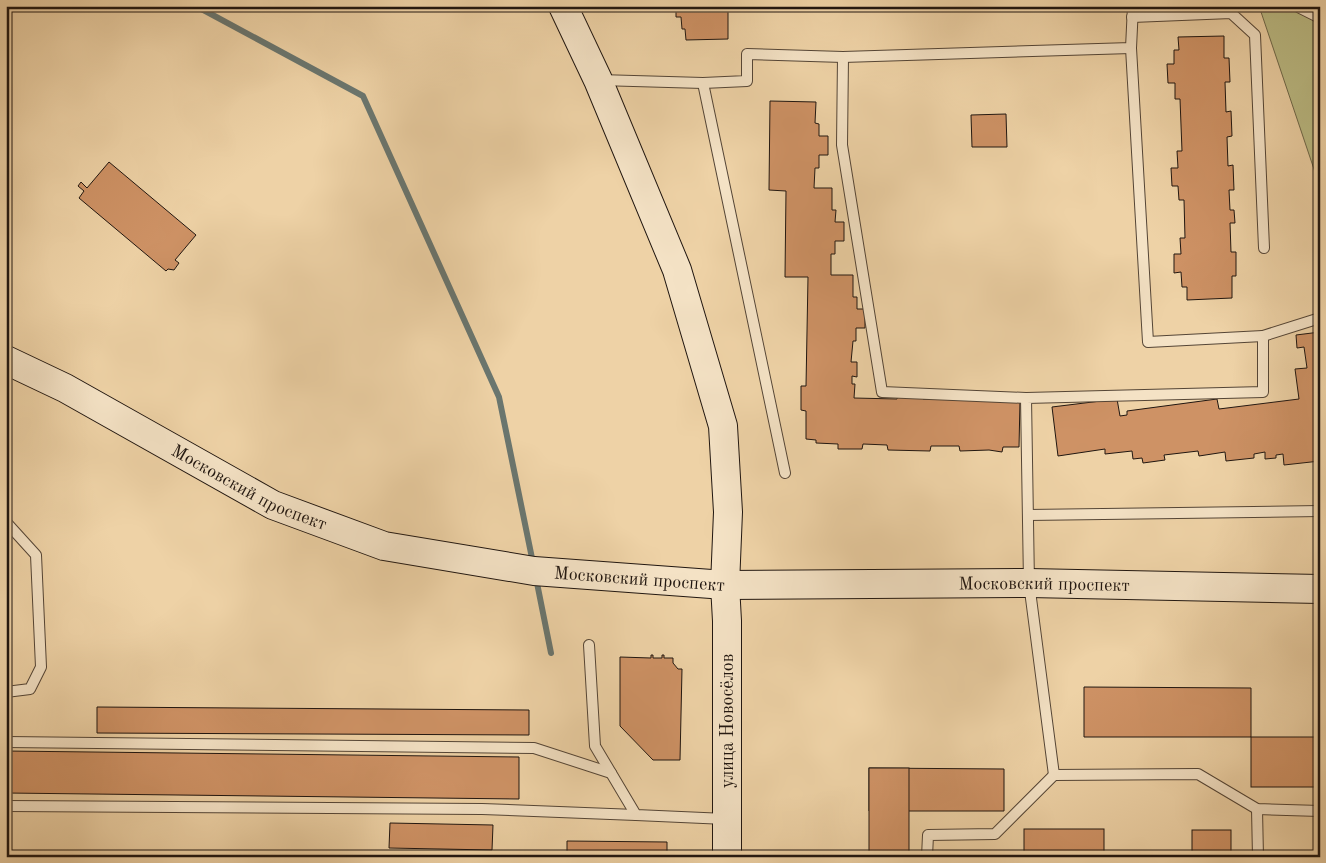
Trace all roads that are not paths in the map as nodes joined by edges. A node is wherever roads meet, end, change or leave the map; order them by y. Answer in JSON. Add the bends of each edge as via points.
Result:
{"nodes":[{"id":1,"x":563,"y":6,"type":"edge"},
{"id":2,"x":1300,"y":6,"type":"edge"},
{"id":3,"x":1132,"y":12,"type":"edge"},
{"id":4,"x":1320,"y":18,"type":"edge"},
{"id":5,"x":1131,"y":48,"type":"junction"},
{"id":6,"x":843,"y":57,"type":"junction"},
{"id":7,"x":598,"y":80,"type":"junction"},
{"id":8,"x":703,"y":83,"type":"junction"},
{"id":9,"x":1264,"y":248,"type":"dead end"},
{"id":10,"x":1320,"y":318,"type":"edge"},
{"id":11,"x":1263,"y":336,"type":"junction"},
{"id":12,"x":6,"y":360,"type":"edge"},
{"id":13,"x":1026,"y":398,"type":"junction"},
{"id":14,"x":785,"y":473,"type":"dead end"},
{"id":15,"x":1320,"y":511,"type":"edge"},
{"id":16,"x":1028,"y":515,"type":"junction"},
{"id":17,"x":6,"y":522,"type":"edge"},
{"id":18,"x":1029,"y":583,"type":"junction"},
{"id":19,"x":725,"y":585,"type":"junction"},
{"id":20,"x":1320,"y":589,"type":"edge"},
{"id":21,"x":589,"y":645,"type":"dead end"},
{"id":22,"x":6,"y":692,"type":"edge"},
{"id":23,"x":6,"y":742,"type":"edge"},
{"id":24,"x":611,"y":773,"type":"junction"},
{"id":25,"x":1054,"y":775,"type":"junction"},
{"id":26,"x":6,"y":806,"type":"edge"},
{"id":27,"x":1257,"y":809,"type":"junction"},
{"id":28,"x":1320,"y":811,"type":"edge"},
{"id":29,"x":636,"y":815,"type":"junction"},
{"id":30,"x":727,"y":819,"type":"junction"},
{"id":31,"x":727,"y":857,"type":"edge"},
{"id":32,"x":927,"y":857,"type":"edge"},
{"id":33,"x":1258,"y":857,"type":"edge"}],
"edges":[{"from":1,"to":7,"type":"main road","name":"улица Новосёлов"},
{"from":2,"to":4,"type":"lane"},
{"from":3,"to":5,"type":"lane"},
{"from":3,"to":9,"type":"lane","via":[[1231,14],[1255,35]]},
{"from":5,"to":6,"type":"lane"},
{"from":5,"to":11,"type":"lane","via":[[1148,342]]},
{"from":6,"to":8,"type":"lane","via":[[747,54],[746,81]]},
{"from":6,"to":13,"type":"lane","via":[[842,146],[882,392]]},
{"from":7,"to":8,"type":"lane"},
{"from":7,"to":19,"type":"main road","name":"улица Новосёлов","via":[[677,270],[723,426],[728,512]]},
{"from":8,"to":14,"type":"lane"},
{"from":10,"to":11,"type":"lane"},
{"from":11,"to":13,"type":"lane","via":[[1263,392]]},
{"from":12,"to":19,"type":"main road","name":"Московский проспект","via":[[65,388],[273,505],[384,546],[534,571]]},
{"from":13,"to":16,"type":"lane"},
{"from":15,"to":16,"type":"lane"},
{"from":16,"to":18,"type":"lane"},
{"from":17,"to":22,"type":"lane","via":[[36,555],[41,667],[30,689]]},
{"from":18,"to":19,"type":"main road","name":"Московский проспект"},
{"from":18,"to":20,"type":"main road","name":"Московский проспект"},
{"from":18,"to":25,"type":"lane"},
{"from":19,"to":30,"type":"main road","name":"улица Новосёлов"},
{"from":21,"to":24,"type":"lane","via":[[595,746]]},
{"from":23,"to":24,"type":"lane","via":[[534,748]]},
{"from":24,"to":29,"type":"lane"},
{"from":25,"to":27,"type":"lane","via":[[1198,774]]},
{"from":25,"to":32,"type":"lane","via":[[995,834],[928,835]]},
{"from":26,"to":29,"type":"lane","via":[[482,808]]},
{"from":27,"to":28,"type":"lane"},
{"from":27,"to":33,"type":"lane"},
{"from":29,"to":30,"type":"lane"},
{"from":30,"to":31,"type":"main road","name":"улица Новосёлов"}]}
